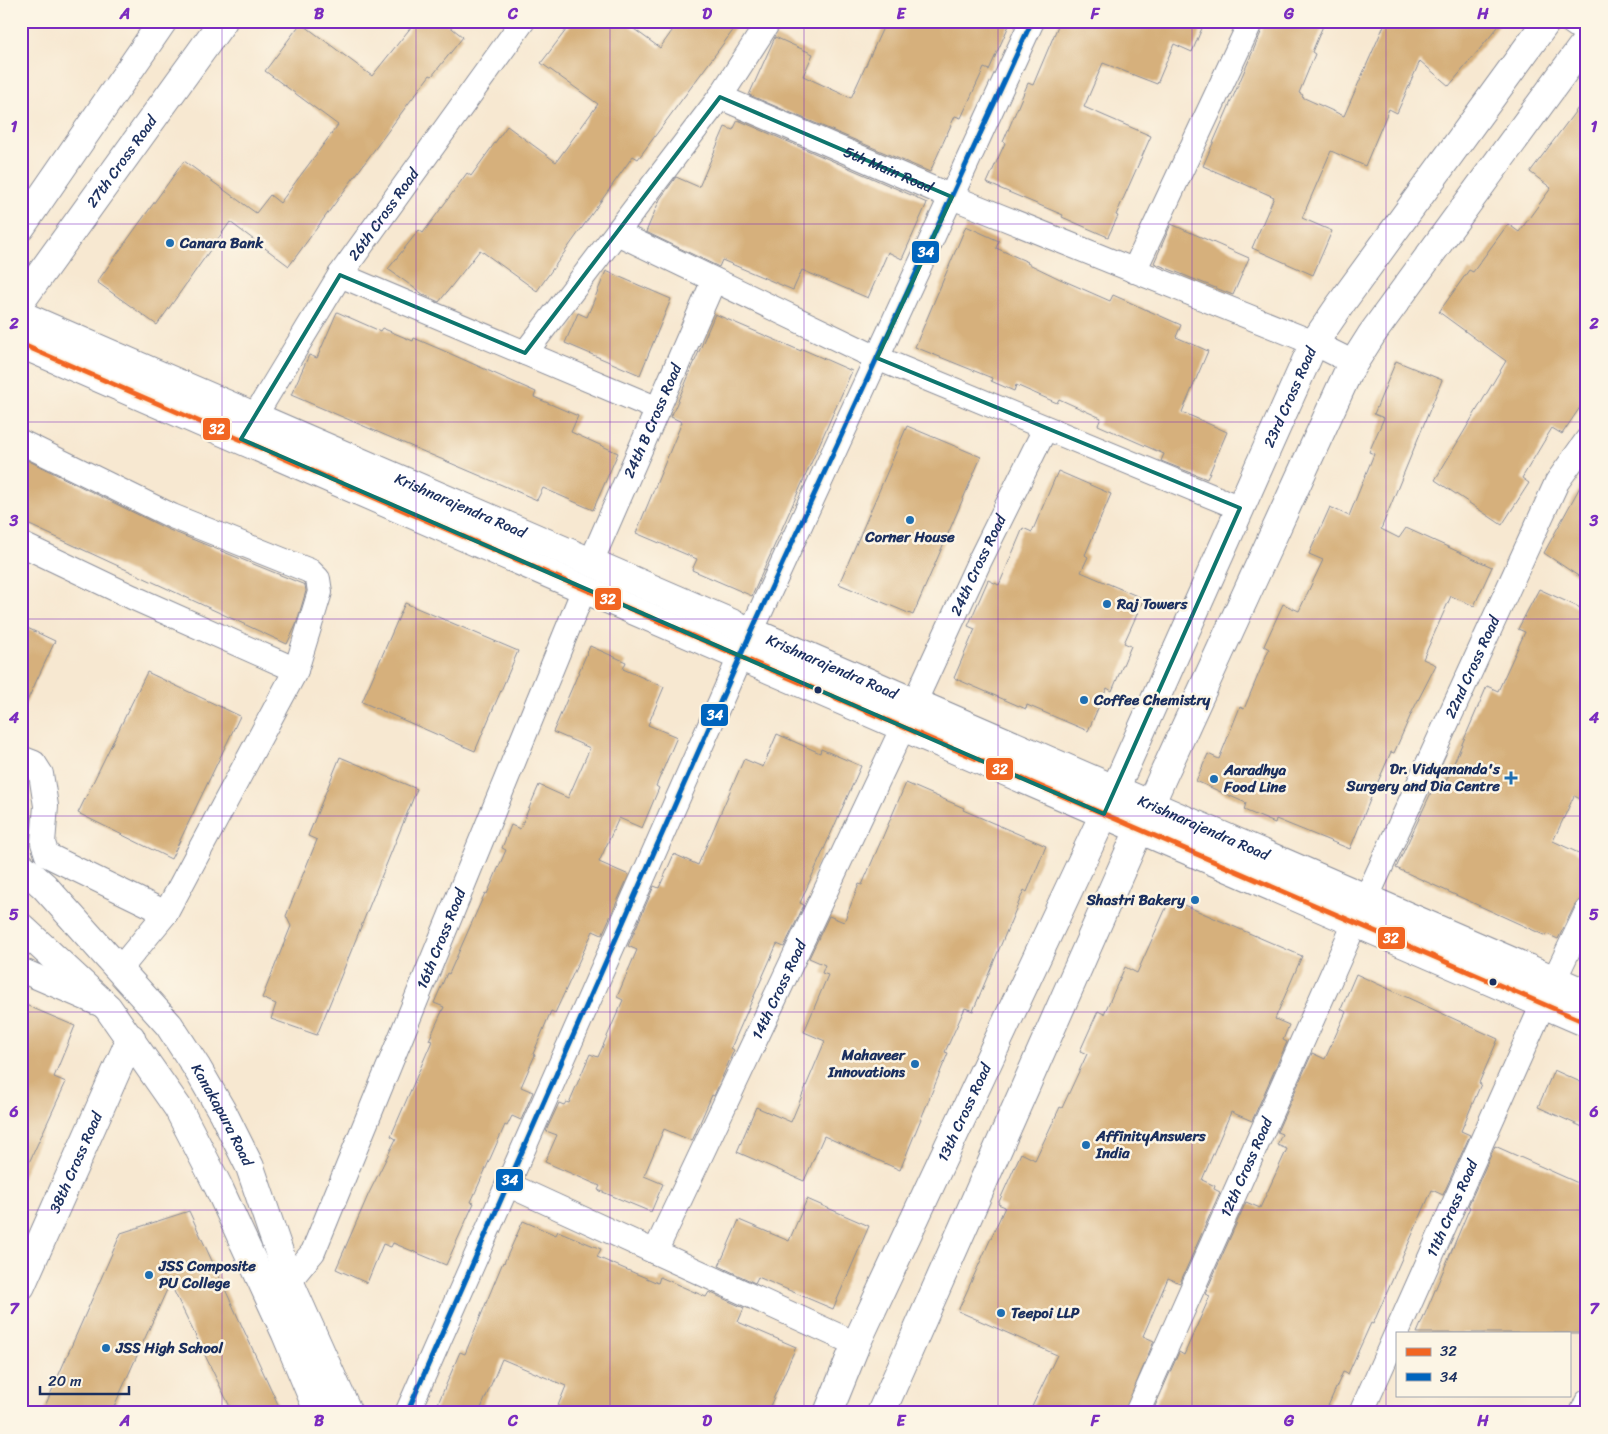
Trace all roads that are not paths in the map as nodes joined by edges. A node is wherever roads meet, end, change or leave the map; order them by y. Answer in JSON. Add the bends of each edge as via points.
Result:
{"nodes":[{"id":1,"x":163,"y":21,"type":"edge"},
{"id":2,"x":223,"y":21,"type":"edge"},
{"id":3,"x":523,"y":21,"type":"edge"},
{"id":4,"x":769,"y":21,"type":"edge"},
{"id":5,"x":1032,"y":21,"type":"edge"},
{"id":6,"x":1251,"y":21,"type":"edge"},
{"id":7,"x":1547,"y":21,"type":"edge"},
{"id":8,"x":1570,"y":21,"type":"edge"},
{"id":9,"x":1587,"y":33,"type":"edge"},
{"id":10,"x":1587,"y":40,"type":"edge"},
{"id":11,"x":720,"y":97,"type":"junction"},
{"id":12,"x":952,"y":197,"type":"junction"},
{"id":13,"x":21,"y":227,"type":"edge"},
{"id":14,"x":618,"y":233,"type":"junction"},
{"id":15,"x":1134,"y":271,"type":"junction"},
{"id":16,"x":340,"y":275,"type":"junction"},
{"id":17,"x":714,"y":280,"type":"junction"},
{"id":18,"x":21,"y":301,"type":"edge"},
{"id":19,"x":21,"y":315,"type":"edge"},
{"id":20,"x":1314,"y":343,"type":"junction"},
{"id":21,"x":21,"y":344,"type":"edge"},
{"id":22,"x":525,"y":353,"type":"junction"},
{"id":23,"x":877,"y":358,"type":"junction"},
{"id":24,"x":1354,"y":363,"type":"junction"},
{"id":25,"x":658,"y":409,"type":"junction"},
{"id":26,"x":247,"y":428,"type":"junction"},
{"id":27,"x":1045,"y":429,"type":"junction"},
{"id":28,"x":1587,"y":440,"type":"edge"},
{"id":29,"x":21,"y":442,"type":"edge"},
{"id":30,"x":1240,"y":508,"type":"junction"},
{"id":31,"x":21,"y":544,"type":"edge"},
{"id":32,"x":591,"y":562,"type":"junction"},
{"id":33,"x":584,"y":589,"type":"junction"},
{"id":34,"x":751,"y":632,"type":"junction"},
{"id":35,"x":740,"y":656,"type":"junction"},
{"id":36,"x":296,"y":670,"type":"junction"},
{"id":37,"x":908,"y":715,"type":"junction"},
{"id":38,"x":21,"y":758,"type":"edge"},
{"id":39,"x":1109,"y":802,"type":"junction"},
{"id":40,"x":1144,"y":817,"type":"junction"},
{"id":41,"x":21,"y":866,"type":"edge"},
{"id":42,"x":1366,"y":899,"type":"junction"},
{"id":43,"x":1587,"y":911,"type":"edge"},
{"id":44,"x":166,"y":913,"type":"junction"},
{"id":45,"x":1355,"y":923,"type":"junction"},
{"id":46,"x":21,"y":927,"type":"edge"},
{"id":47,"x":21,"y":970,"type":"edge"},
{"id":48,"x":119,"y":970,"type":"junction"},
{"id":49,"x":1548,"y":992,"type":"junction"},
{"id":50,"x":1587,"y":994,"type":"edge"},
{"id":51,"x":108,"y":1008,"type":"junction"},
{"id":52,"x":1587,"y":1024,"type":"edge"},
{"id":53,"x":131,"y":1038,"type":"junction"},
{"id":54,"x":508,"y":1185,"type":"junction"},
{"id":55,"x":655,"y":1252,"type":"junction"},
{"id":56,"x":288,"y":1281,"type":"junction"},
{"id":57,"x":21,"y":1286,"type":"edge"},
{"id":58,"x":1397,"y":1332,"type":"edge"},
{"id":59,"x":1396,"y":1334,"type":"edge"},
{"id":60,"x":856,"y":1344,"type":"junction"},
{"id":61,"x":1587,"y":1402,"type":"edge"},
{"id":62,"x":319,"y":1413,"type":"edge"},
{"id":63,"x":348,"y":1413,"type":"edge"},
{"id":64,"x":408,"y":1413,"type":"edge"},
{"id":65,"x":828,"y":1413,"type":"edge"},
{"id":66,"x":881,"y":1413,"type":"edge"},
{"id":67,"x":1137,"y":1413,"type":"edge"},
{"id":68,"x":1361,"y":1413,"type":"edge"},
{"id":69,"x":1582,"y":1413,"type":"edge"}],
"edges":[{"from":1,"to":13,"type":"main road"},
{"from":2,"to":18,"type":"main road","name":"27th Cross Road"},
{"from":3,"to":16,"type":"street","name":"26th Cross Road"},
{"from":4,"to":11,"type":"street"},
{"from":5,"to":12,"type":"street"},
{"from":6,"to":15,"type":"street"},
{"from":7,"to":20,"type":"main road","name":"23rd Cross Road"},
{"from":8,"to":9,"type":"street"},
{"from":10,"to":24,"type":"main road"},
{"from":11,"to":12,"type":"street","name":"5th Main Road"},
{"from":11,"to":14,"type":"street"},
{"from":12,"to":15,"type":"street","name":"5th Main Road"},
{"from":12,"to":23,"type":"street"},
{"from":14,"to":17,"type":"street"},
{"from":14,"to":22,"type":"street"},
{"from":15,"to":20,"type":"street","name":"5th Main Road"},
{"from":16,"to":22,"type":"street"},
{"from":16,"to":26,"type":"street","name":"26th Cross Road"},
{"from":17,"to":23,"type":"street"},
{"from":17,"to":25,"type":"street","name":"24th B Cross Road"},
{"from":19,"to":26,"type":"main road","name":"Krishnarajendra Road"},
{"from":20,"to":24,"type":"street","name":"5th Main Road"},
{"from":20,"to":30,"type":"main road","name":"23rd Cross Road"},
{"from":21,"to":26,"type":"main road","name":"Krishnarajendra Road"},
{"from":22,"to":25,"type":"street"},
{"from":23,"to":27,"type":"street"},
{"from":23,"to":34,"type":"street"},
{"from":24,"to":40,"type":"main road"},
{"from":25,"to":32,"type":"street","name":"24th B Cross Road"},
{"from":26,"to":32,"type":"main road","name":"Krishnarajendra Road"},
{"from":26,"to":33,"type":"main road","name":"Krishnarajendra Road"},
{"from":27,"to":30,"type":"street"},
{"from":27,"to":37,"type":"street","name":"24th Cross Road"},
{"from":28,"to":42,"type":"street","name":"22nd Cross Road","via":[[1557,482]]},
{"from":29,"to":36,"type":"street","via":[[172,516],[310,571],[318,579],[320,592]]},
{"from":30,"to":39,"type":"main road","name":"23rd Cross Road"},
{"from":31,"to":36,"type":"street"},
{"from":32,"to":34,"type":"main road","name":"Krishnarajendra Road"},
{"from":33,"to":35,"type":"main road","name":"Krishnarajendra Road"},
{"from":33,"to":56,"type":"street","name":"16th Cross Road","via":[[313,1252]]},
{"from":34,"to":35,"type":"street"},
{"from":34,"to":37,"type":"main road","name":"Krishnarajendra Road"},
{"from":35,"to":37,"type":"main road","name":"Krishnarajendra Road"},
{"from":35,"to":54,"type":"street"},
{"from":36,"to":44,"type":"street"},
{"from":37,"to":39,"type":"main road","name":"Krishnarajendra Road"},
{"from":37,"to":55,"type":"street","name":"14th Cross Road"},
{"from":38,"to":44,"type":"street","via":[[34,763],[41,774],[46,806],[43,843],[47,855]]},
{"from":39,"to":40,"type":"main road","name":"Krishnarajendra Road"},
{"from":39,"to":60,"type":"main road","name":"13th Cross Road"},
{"from":40,"to":42,"type":"main road","name":"Krishnarajendra Road"},
{"from":40,"to":45,"type":"main road"},
{"from":40,"to":66,"type":"main road"},
{"from":41,"to":48,"type":"main road","name":"Kanakapura Road","via":[[44,886]]},
{"from":42,"to":49,"type":"main road","name":"Krishnarajendra Road"},
{"from":43,"to":49,"type":"street","name":"11th Cross Road"},
{"from":44,"to":48,"type":"street"},
{"from":45,"to":49,"type":"main road"},
{"from":45,"to":67,"type":"street","name":"12th Cross Road"},
{"from":46,"to":51,"type":"main road"},
{"from":47,"to":51,"type":"street"},
{"from":48,"to":56,"type":"main road","name":"Kanakapura Road","via":[[169,1024],[223,1113],[250,1167]]},
{"from":49,"to":50,"type":"main road","name":"Krishnarajendra Road"},
{"from":49,"to":52,"type":"main road"},
{"from":49,"to":58,"type":"street","name":"11th Cross Road"},
{"from":51,"to":53,"type":"main road"},
{"from":53,"to":57,"type":"main road","name":"38th Cross Road"},
{"from":53,"to":62,"type":"main road","via":[[178,1108],[218,1186]]},
{"from":54,"to":55,"type":"street"},
{"from":54,"to":64,"type":"street"},
{"from":55,"to":60,"type":"street"},
{"from":56,"to":63,"type":"main road","name":"Kanakapura Road"},
{"from":59,"to":68,"type":"street","name":"11th Cross Road"},
{"from":60,"to":65,"type":"main road","name":"13th Cross Road"},
{"from":61,"to":69,"type":"street"}]}
